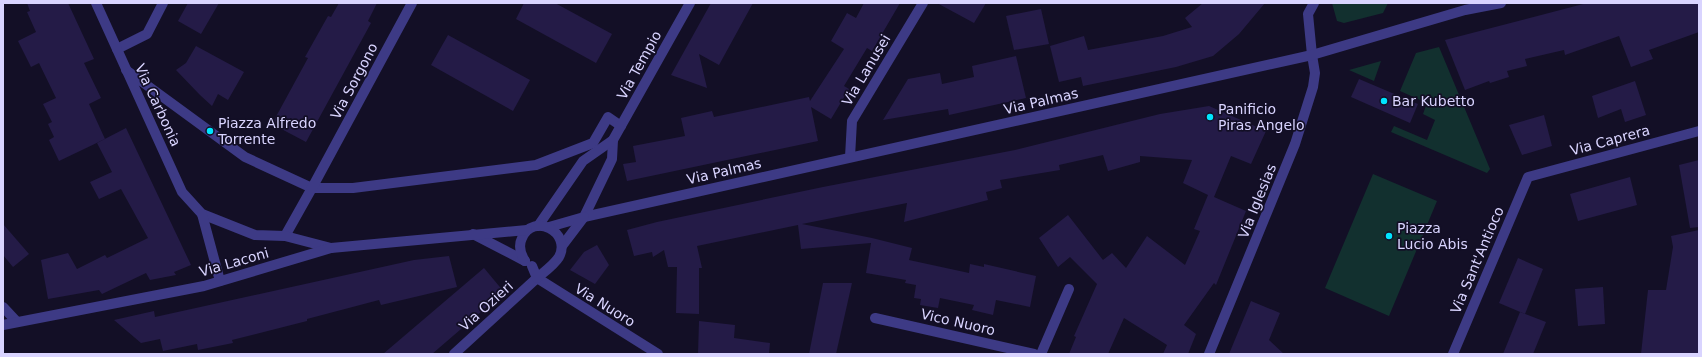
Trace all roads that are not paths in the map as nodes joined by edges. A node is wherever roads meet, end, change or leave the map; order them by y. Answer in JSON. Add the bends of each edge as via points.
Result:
{"nodes":[{"id":1,"x":96,"y":3,"type":"edge"},
{"id":2,"x":164,"y":3,"type":"edge"},
{"id":3,"x":412,"y":3,"type":"edge"},
{"id":4,"x":690,"y":3,"type":"edge"},
{"id":5,"x":923,"y":3,"type":"edge"},
{"id":6,"x":1314,"y":3,"type":"edge"},
{"id":7,"x":1501,"y":3,"type":"edge"},
{"id":8,"x":117,"y":49,"type":"junction"},
{"id":9,"x":1312,"y":55,"type":"junction"},
{"id":10,"x":126,"y":70,"type":"junction"},
{"id":11,"x":621,"y":126,"type":"junction"},
{"id":12,"x":1699,"y":130,"type":"edge"},
{"id":13,"x":613,"y":140,"type":"junction"},
{"id":14,"x":850,"y":157,"type":"junction"},
{"id":15,"x":1528,"y":177,"type":"joint"},
{"id":16,"x":312,"y":188,"type":"junction"},
{"id":17,"x":202,"y":214,"type":"junction"},
{"id":18,"x":584,"y":217,"type":"junction"},
{"id":19,"x":538,"y":226,"type":"junction"},
{"id":20,"x":549,"y":227,"type":"junction"},
{"id":21,"x":527,"y":230,"type":"junction"},
{"id":22,"x":473,"y":234,"type":"junction"},
{"id":23,"x":285,"y":236,"type":"junction"},
{"id":24,"x":562,"y":246,"type":"junction"},
{"id":25,"x":330,"y":248,"type":"junction"},
{"id":26,"x":528,"y":263,"type":"junction"},
{"id":27,"x":554,"y":263,"type":"junction"},
{"id":28,"x":537,"y":278,"type":"junction"},
{"id":29,"x":220,"y":281,"type":"junction"},
{"id":30,"x":1069,"y":289,"type":"dead end"},
{"id":31,"x":3,"y":307,"type":"edge"},
{"id":32,"x":875,"y":318,"type":"dead end"},
{"id":33,"x":17,"y":322,"type":"junction"},
{"id":34,"x":3,"y":325,"type":"edge"},
{"id":35,"x":454,"y":354,"type":"edge"},
{"id":36,"x":658,"y":354,"type":"edge"},
{"id":37,"x":1034,"y":354,"type":"edge"},
{"id":38,"x":1041,"y":354,"type":"edge"},
{"id":39,"x":1209,"y":354,"type":"edge"},
{"id":40,"x":1453,"y":354,"type":"edge"}],
"edges":[{"from":1,"to":8,"type":"street","name":"Via Carbonia"},
{"from":2,"to":8,"type":"street","via":[[146,34]]},
{"from":3,"to":16,"type":"street","name":"Via Sorgono"},
{"from":4,"to":11,"type":"street","name":"Via Tempio"},
{"from":5,"to":14,"type":"street","name":"Via Lanusei","via":[[852,121]]},
{"from":6,"to":9,"type":"street","name":"Via Iglesias","via":[[1308,14]]},
{"from":7,"to":9,"type":"street","name":"Via Palmas","via":[[1465,10]]},
{"from":8,"to":10,"type":"street","name":"Via Carbonia"},
{"from":9,"to":14,"type":"street","name":"Via Palmas"},
{"from":9,"to":39,"type":"street","name":"Via Iglesias","via":[[1315,80],[1295,144]]},
{"from":10,"to":16,"type":"street","via":[[244,157]]},
{"from":10,"to":17,"type":"street","name":"Via Carbonia","via":[[182,192]]},
{"from":11,"to":13,"type":"street","name":"Via Tempio"},
{"from":11,"to":16,"type":"street","via":[[608,117],[593,143],[536,166],[354,188]]},
{"from":12,"to":15,"type":"street","name":"Via Caprera"},
{"from":13,"to":18,"type":"street","name":"Via Tempio","via":[[612,159]]},
{"from":13,"to":19,"type":"street","name":"Via Tempio","via":[[583,161]]},
{"from":14,"to":18,"type":"street","name":"Via Palmas"},
{"from":15,"to":40,"type":"street","name":"Via Sant'Antioco"},
{"from":16,"to":23,"type":"street","name":"Via Sorgono"},
{"from":17,"to":23,"type":"street","name":"Via Carbonia","via":[[255,235]]},
{"from":17,"to":29,"type":"street","name":"Via Carbonia"},
{"from":18,"to":20,"type":"street"},
{"from":18,"to":24,"type":"street"},
{"from":19,"to":20,"type":"street"},
{"from":19,"to":21,"type":"street"},
{"from":20,"to":24,"type":"street","via":[[558,235]]},
{"from":21,"to":22,"type":"street"},
{"from":21,"to":26,"type":"street","via":[[520,242],[520,248]]},
{"from":22,"to":25,"type":"street","name":"Via Laconi"},
{"from":22,"to":26,"type":"street"},
{"from":23,"to":25,"type":"street","name":"Via Carbonia"},
{"from":24,"to":27,"type":"street"},
{"from":25,"to":29,"type":"street","name":"Via Laconi"},
{"from":26,"to":27,"type":"street","via":[[544,268]]},
{"from":26,"to":28,"type":"street"},
{"from":27,"to":28,"type":"street"},
{"from":28,"to":35,"type":"street","name":"Via Ozieri"},
{"from":28,"to":36,"type":"street","name":"Via Nuoro"},
{"from":29,"to":33,"type":"street","name":"Via Laconi"},
{"from":30,"to":38,"type":"street"},
{"from":31,"to":33,"type":"street"},
{"from":32,"to":37,"type":"street","name":"Vico Nuoro"},
{"from":33,"to":34,"type":"street","name":"Via Laconi"}]}
